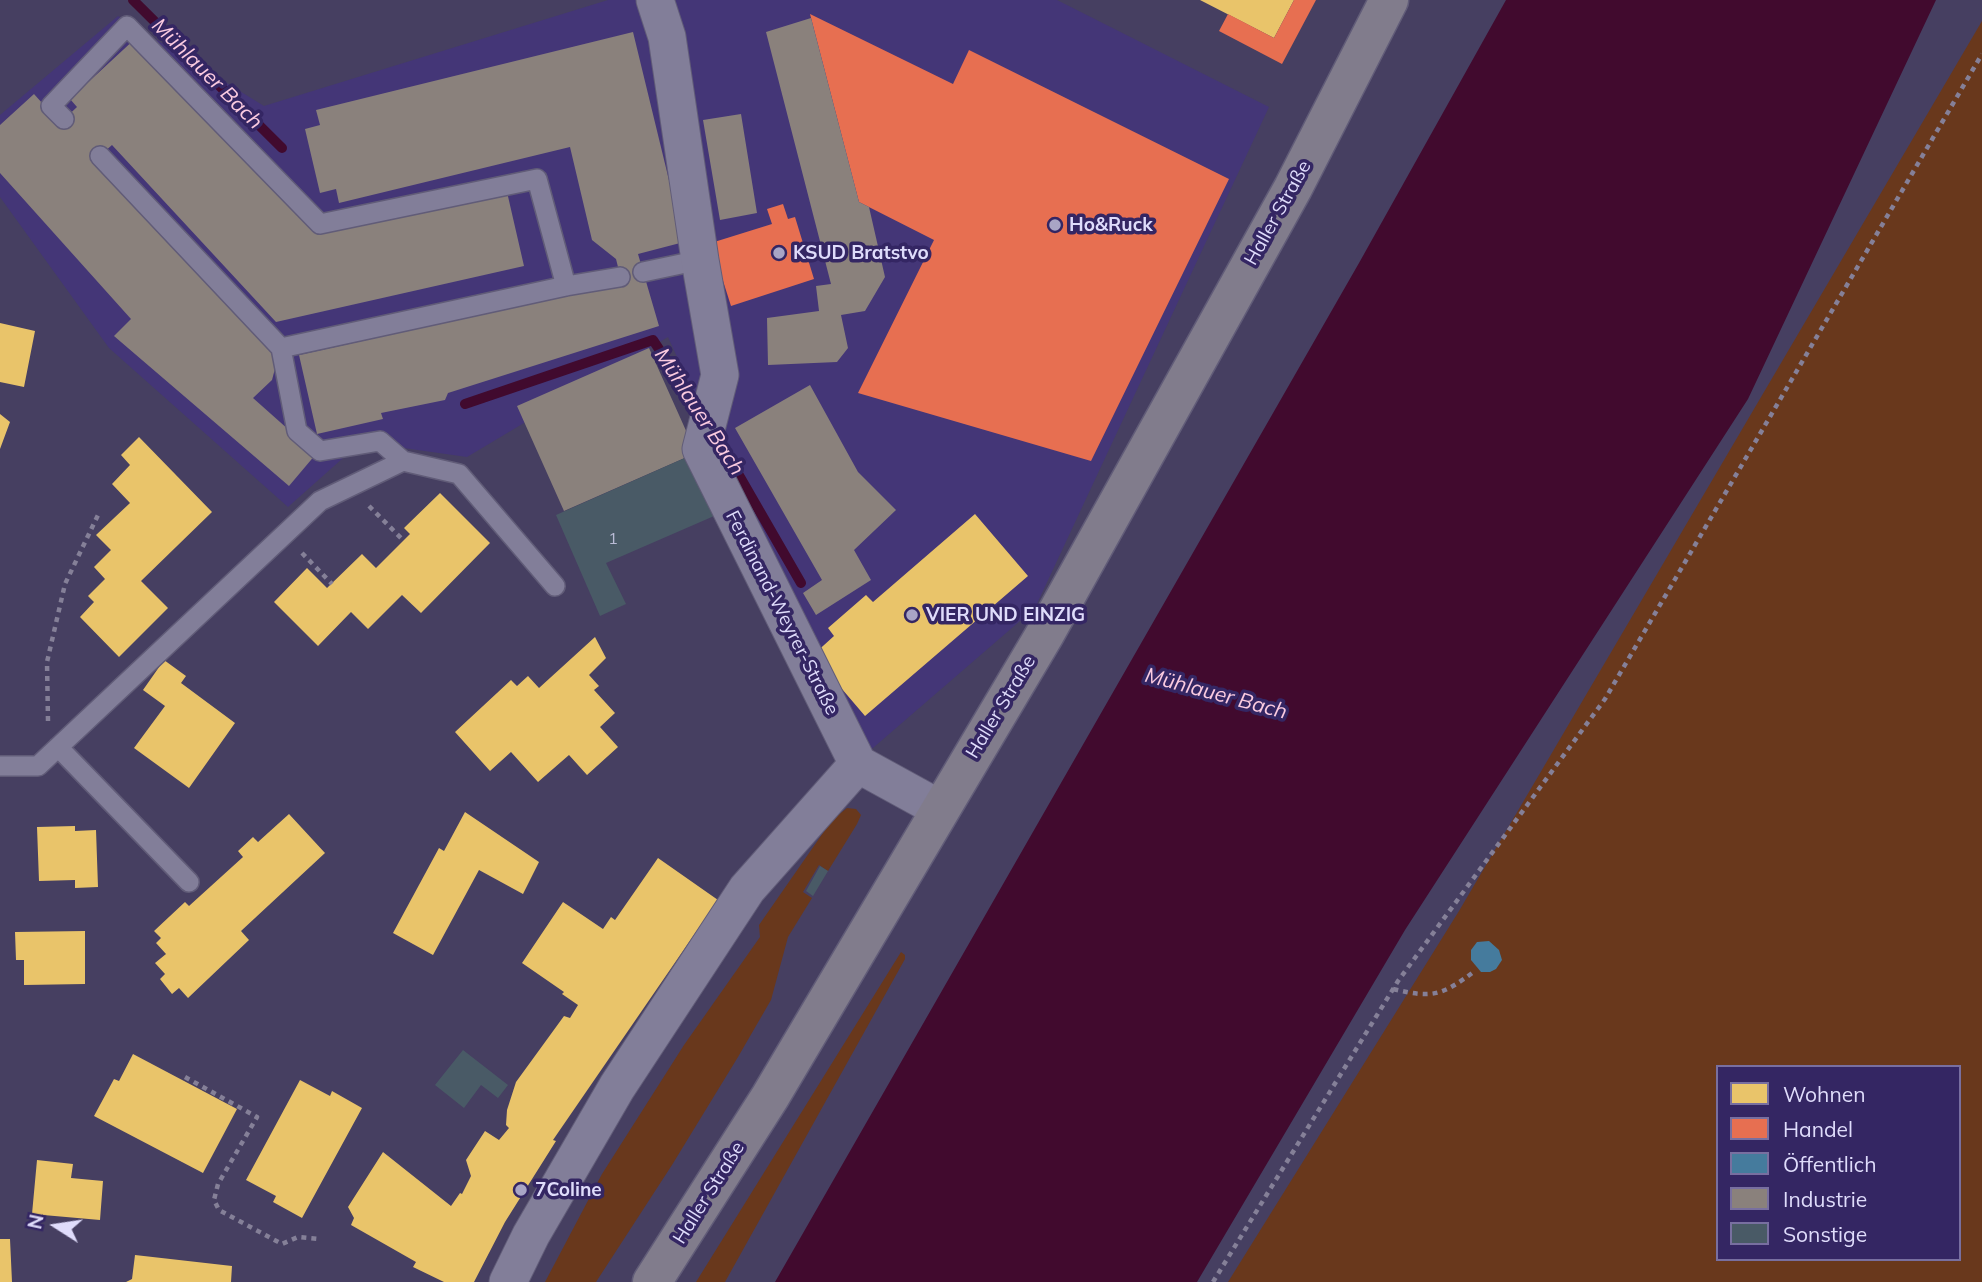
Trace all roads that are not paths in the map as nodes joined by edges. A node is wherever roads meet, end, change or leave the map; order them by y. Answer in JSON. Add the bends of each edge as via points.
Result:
{"nodes":[{"id":1,"x":656,"y":0,"type":"edge"},
{"id":2,"x":1389,"y":3,"type":"edge"},
{"id":3,"x":64,"y":119,"type":"dead end"},
{"id":4,"x":100,"y":156,"type":"dead end"},
{"id":5,"x":700,"y":260,"type":"junction"},
{"id":6,"x":643,"y":272,"type":"dead end"},
{"id":7,"x":620,"y":277,"type":"dead end"},
{"id":8,"x":566,"y":286,"type":"junction"},
{"id":9,"x":281,"y":348,"type":"junction"},
{"id":10,"x":403,"y":461,"type":"junction"},
{"id":11,"x":555,"y":586,"type":"dead end"},
{"id":12,"x":53,"y":752,"type":"junction"},
{"id":13,"x":858,"y":764,"type":"junction"},
{"id":14,"x":0,"y":766,"type":"edge"},
{"id":15,"x":940,"y":809,"type":"junction"},
{"id":16,"x":189,"y":882,"type":"dead end"},
{"id":17,"x":508,"y":1282,"type":"edge"},
{"id":18,"x":652,"y":1282,"type":"edge"}],
"edges":[{"from":1,"to":5,"type":"street","name":"Ferdinand-Weyrer-Straße","via":[[667,37]]},
{"from":2,"to":15,"type":"main road","name":"Haller Straße","via":[[1293,188],[1045,634]]},
{"from":3,"to":8,"type":"lane","via":[[51,106],[127,26],[320,224],[537,179]]},
{"from":4,"to":9,"type":"lane"},
{"from":5,"to":6,"type":"lane"},
{"from":5,"to":13,"type":"street","name":"Ferdinand-Weyrer-Straße","via":[[720,375],[701,449]]},
{"from":7,"to":8,"type":"lane"},
{"from":8,"to":9,"type":"lane"},
{"from":9,"to":10,"type":"lane","via":[[297,431],[320,451],[380,441]]},
{"from":10,"to":11,"type":"lane","via":[[459,474]]},
{"from":10,"to":12,"type":"lane","via":[[320,501]]},
{"from":12,"to":14,"type":"lane","via":[[38,766]]},
{"from":12,"to":16,"type":"lane"},
{"from":13,"to":15,"type":"street"},
{"from":13,"to":17,"type":"street","via":[[747,889],[617,1087]]},
{"from":15,"to":18,"type":"main road","name":"Haller Straße","via":[[770,1097]]}]}
